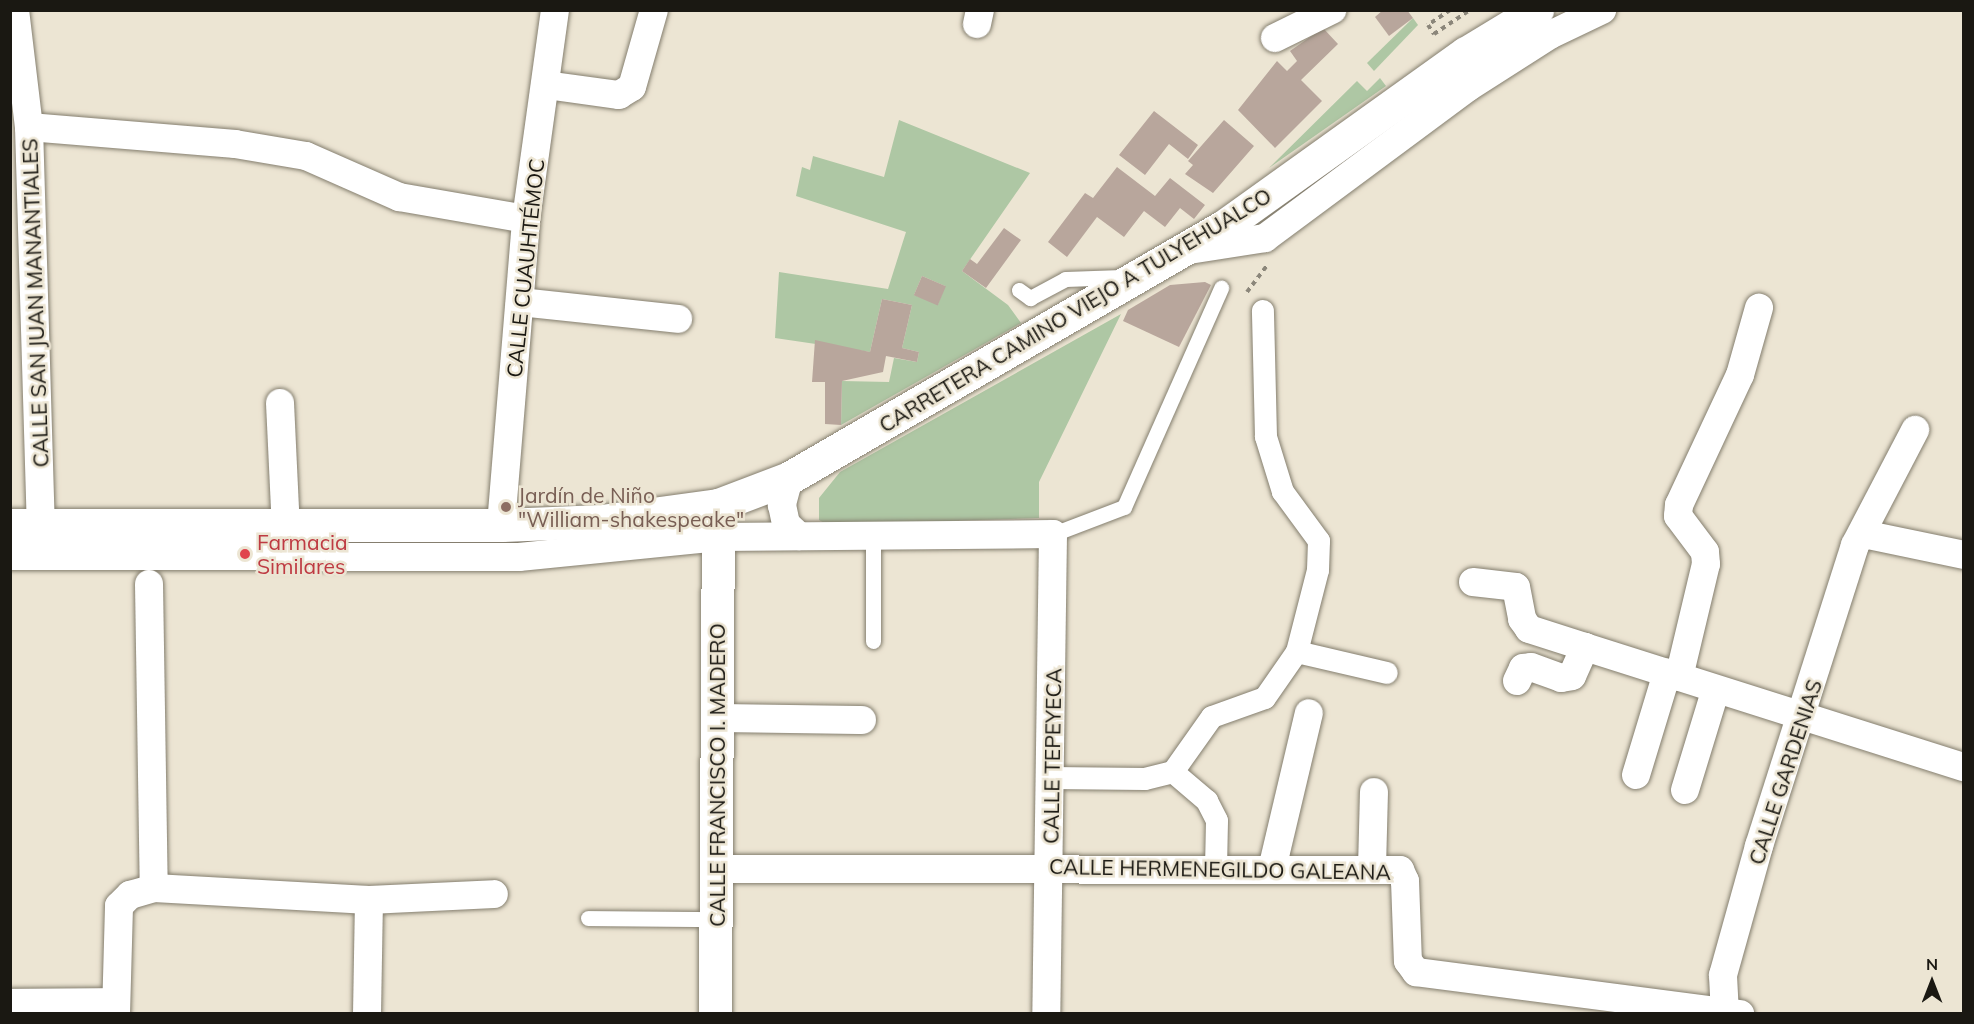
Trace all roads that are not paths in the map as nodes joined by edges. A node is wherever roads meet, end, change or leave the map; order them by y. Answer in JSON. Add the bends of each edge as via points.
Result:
{"nodes":[{"id":1,"x":15,"y":10,"type":"edge"},
{"id":2,"x":555,"y":10,"type":"edge"},
{"id":3,"x":654,"y":10,"type":"edge"},
{"id":4,"x":1332,"y":10,"type":"edge"},
{"id":5,"x":1537,"y":10,"type":"edge"},
{"id":6,"x":1602,"y":10,"type":"edge"},
{"id":7,"x":1275,"y":38,"type":"dead end"},
{"id":8,"x":546,"y":85,"type":"junction"},
{"id":9,"x":29,"y":127,"type":"junction"},
{"id":10,"x":526,"y":219,"type":"junction"},
{"id":11,"x":1182,"y":251,"type":"junction"},
{"id":12,"x":1137,"y":276,"type":"junction"},
{"id":13,"x":1221,"y":288,"type":"dead end"},
{"id":14,"x":1019,"y":290,"type":"dead end"},
{"id":15,"x":520,"y":302,"type":"junction"},
{"id":16,"x":1759,"y":308,"type":"dead end"},
{"id":17,"x":1263,"y":311,"type":"road end"},
{"id":18,"x":678,"y":319,"type":"dead end"},
{"id":19,"x":280,"y":403,"type":"dead end"},
{"id":20,"x":1915,"y":430,"type":"dead end"},
{"id":21,"x":789,"y":478,"type":"junction"},
{"id":22,"x":719,"y":521,"type":"junction"},
{"id":23,"x":26,"y":524,"type":"edge"},
{"id":24,"x":149,"y":525,"type":"junction"},
{"id":25,"x":501,"y":525,"type":"junction"},
{"id":26,"x":286,"y":528,"type":"junction"},
{"id":27,"x":873,"y":534,"type":"junction"},
{"id":28,"x":1053,"y":534,"type":"junction"},
{"id":29,"x":1863,"y":534,"type":"junction"},
{"id":30,"x":799,"y":536,"type":"junction"},
{"id":31,"x":1964,"y":555,"type":"edge"},
{"id":32,"x":10,"y":556,"type":"edge"},
{"id":33,"x":149,"y":571,"type":"junction"},
{"id":34,"x":1473,"y":582,"type":"dead end"},
{"id":35,"x":873,"y":641,"type":"dead end"},
{"id":36,"x":1586,"y":647,"type":"junction"},
{"id":37,"x":1297,"y":652,"type":"junction"},
{"id":38,"x":1387,"y":673,"type":"dead end"},
{"id":39,"x":1673,"y":675,"type":"junction"},
{"id":40,"x":1517,"y":681,"type":"dead end"},
{"id":41,"x":1715,"y":692,"type":"junction"},
{"id":42,"x":1309,"y":713,"type":"dead end"},
{"id":43,"x":1804,"y":717,"type":"junction"},
{"id":44,"x":717,"y":718,"type":"junction"},
{"id":45,"x":862,"y":720,"type":"dead end"},
{"id":46,"x":1964,"y":767,"type":"edge"},
{"id":47,"x":1173,"y":772,"type":"junction"},
{"id":48,"x":1636,"y":775,"type":"dead end"},
{"id":49,"x":1051,"y":778,"type":"junction"},
{"id":50,"x":1685,"y":790,"type":"dead end"},
{"id":51,"x":1374,"y":792,"type":"dead end"},
{"id":52,"x":1050,"y":867,"type":"junction"},
{"id":53,"x":1216,"y":867,"type":"junction"},
{"id":54,"x":1372,"y":868,"type":"junction"},
{"id":55,"x":715,"y":869,"type":"junction"},
{"id":56,"x":1272,"y":869,"type":"junction"},
{"id":57,"x":154,"y":888,"type":"junction"},
{"id":58,"x":494,"y":894,"type":"dead end"},
{"id":59,"x":369,"y":900,"type":"junction"},
{"id":60,"x":588,"y":918,"type":"dead end"},
{"id":61,"x":715,"y":919,"type":"junction"},
{"id":62,"x":10,"y":1003,"type":"edge"},
{"id":63,"x":115,"y":1008,"type":"edge"},
{"id":64,"x":1730,"y":1013,"type":"edge"},
{"id":65,"x":367,"y":1014,"type":"edge"},
{"id":66,"x":715,"y":1014,"type":"edge"},
{"id":67,"x":1046,"y":1014,"type":"edge"}],
"edges":[{"from":1,"to":9,"type":"street","name":"CALLE SAN JUAN MANANTIALES"},
{"from":2,"to":8,"type":"street","name":"CALLE CUAUHTÉMOC"},
{"from":3,"to":8,"type":"street","via":[[632,87],[618,95]]},
{"from":4,"to":7,"type":"street"},
{"from":5,"to":11,"type":"main road","name":"CARRETERA CAMINO VIEJO A TULYEHUALCO","via":[[1466,53],[1267,198]]},
{"from":6,"to":11,"type":"street","via":[[1550,34],[1467,88],[1252,242]]},
{"from":8,"to":10,"type":"street","name":"CALLE CUAUHTÉMOC"},
{"from":9,"to":10,"type":"street","via":[[235,144],[306,156],[399,197]]},
{"from":9,"to":23,"type":"street","name":"CALLE SAN JUAN MANANTIALES"},
{"from":10,"to":15,"type":"street","name":"CALLE CUAUHTÉMOC"},
{"from":11,"to":12,"type":"main road","name":"CARRETERA CAMINO VIEJO A TULYEHUALCO"},
{"from":12,"to":14,"type":"lane","via":[[1065,279],[1030,298]]},
{"from":12,"to":21,"type":"main road","name":"CARRETERA CAMINO VIEJO A TULYEHUALCO"},
{"from":13,"to":28,"type":"lane","via":[[1124,507]]},
{"from":15,"to":18,"type":"street"},
{"from":15,"to":25,"type":"street","name":"CALLE CUAUHTÉMOC"},
{"from":16,"to":39,"type":"street","via":[[1740,375],[1679,505],[1678,516],[1705,552],[1706,564]]},
{"from":17,"to":37,"type":"street","via":[[1266,437],[1283,492],[1319,541],[1318,570]]},
{"from":19,"to":26,"type":"street"},
{"from":20,"to":29,"type":"street","name":"CALLE GARDENIAS"},
{"from":21,"to":22,"type":"main road","name":"CARRETERA CAMINO VIEJO A TULYEHUALCO"},
{"from":21,"to":30,"type":"street","via":[[782,505],[786,524]]},
{"from":22,"to":25,"type":"main road","name":"CARRETERA CAMINO VIEJO A TULYEHUALCO"},
{"from":22,"to":30,"type":"street"},
{"from":22,"to":33,"type":"street","via":[[519,557]]},
{"from":22,"to":44,"type":"main road","name":"CALLE FRANCISCO I. MADERO"},
{"from":23,"to":24,"type":"main road","name":"CARRETERA CAMINO VIEJO A TULYEHUALCO"},
{"from":24,"to":26,"type":"main road","name":"CARRETERA CAMINO VIEJO A TULYEHUALCO"},
{"from":24,"to":33,"type":"street"},
{"from":25,"to":26,"type":"main road","name":"CARRETERA CAMINO VIEJO A TULYEHUALCO"},
{"from":27,"to":28,"type":"street"},
{"from":27,"to":30,"type":"street"},
{"from":27,"to":35,"type":"lane"},
{"from":28,"to":49,"type":"street","name":"CALLE TEPEYECA"},
{"from":29,"to":31,"type":"street"},
{"from":29,"to":43,"type":"street","name":"CALLE GARDENIAS","via":[[1855,545]]},
{"from":32,"to":33,"type":"street"},
{"from":33,"to":57,"type":"street"},
{"from":34,"to":36,"type":"street","via":[[1516,586],[1522,620],[1529,629]]},
{"from":36,"to":39,"type":"street"},
{"from":36,"to":40,"type":"street","via":[[1572,676],[1561,678],[1531,667],[1523,668]]},
{"from":37,"to":38,"type":"street"},
{"from":37,"to":47,"type":"street","via":[[1266,698],[1212,717]]},
{"from":39,"to":41,"type":"street"},
{"from":39,"to":48,"type":"street"},
{"from":41,"to":43,"type":"street"},
{"from":41,"to":50,"type":"street"},
{"from":42,"to":56,"type":"street"},
{"from":43,"to":46,"type":"street"},
{"from":43,"to":64,"type":"street","name":"CALLE GARDENIAS","via":[[1759,846],[1726,965]]},
{"from":44,"to":45,"type":"street"},
{"from":44,"to":55,"type":"main road","name":"CALLE FRANCISCO I. MADERO"},
{"from":47,"to":49,"type":"street","via":[[1145,779]]},
{"from":47,"to":53,"type":"street","via":[[1208,801],[1217,821]]},
{"from":49,"to":52,"type":"street","name":"CALLE TEPEYECA"},
{"from":51,"to":54,"type":"street"},
{"from":52,"to":53,"type":"street","name":"CALLE HERMENEGILDO GALEANA"},
{"from":52,"to":55,"type":"street","name":"CALLE HERMENEGILDO GALEANA"},
{"from":52,"to":67,"type":"street","name":"CALLE TEPEYECA"},
{"from":53,"to":56,"type":"street","name":"CALLE HERMENEGILDO GALEANA"},
{"from":54,"to":56,"type":"street","name":"CALLE HERMENEGILDO GALEANA"},
{"from":54,"to":64,"type":"street","name":"CALLE HERMENEGILDO GALEANA","via":[[1404,874],[1408,961],[1416,972]]},
{"from":55,"to":61,"type":"main road","name":"CALLE FRANCISCO I. MADERO"},
{"from":57,"to":59,"type":"street"},
{"from":57,"to":63,"type":"street","via":[[130,895],[119,906]]},
{"from":58,"to":59,"type":"street"},
{"from":59,"to":65,"type":"street"},
{"from":60,"to":61,"type":"lane"},
{"from":61,"to":66,"type":"main road","name":"CALLE FRANCISCO I. MADERO"},
{"from":62,"to":63,"type":"street"}]}
